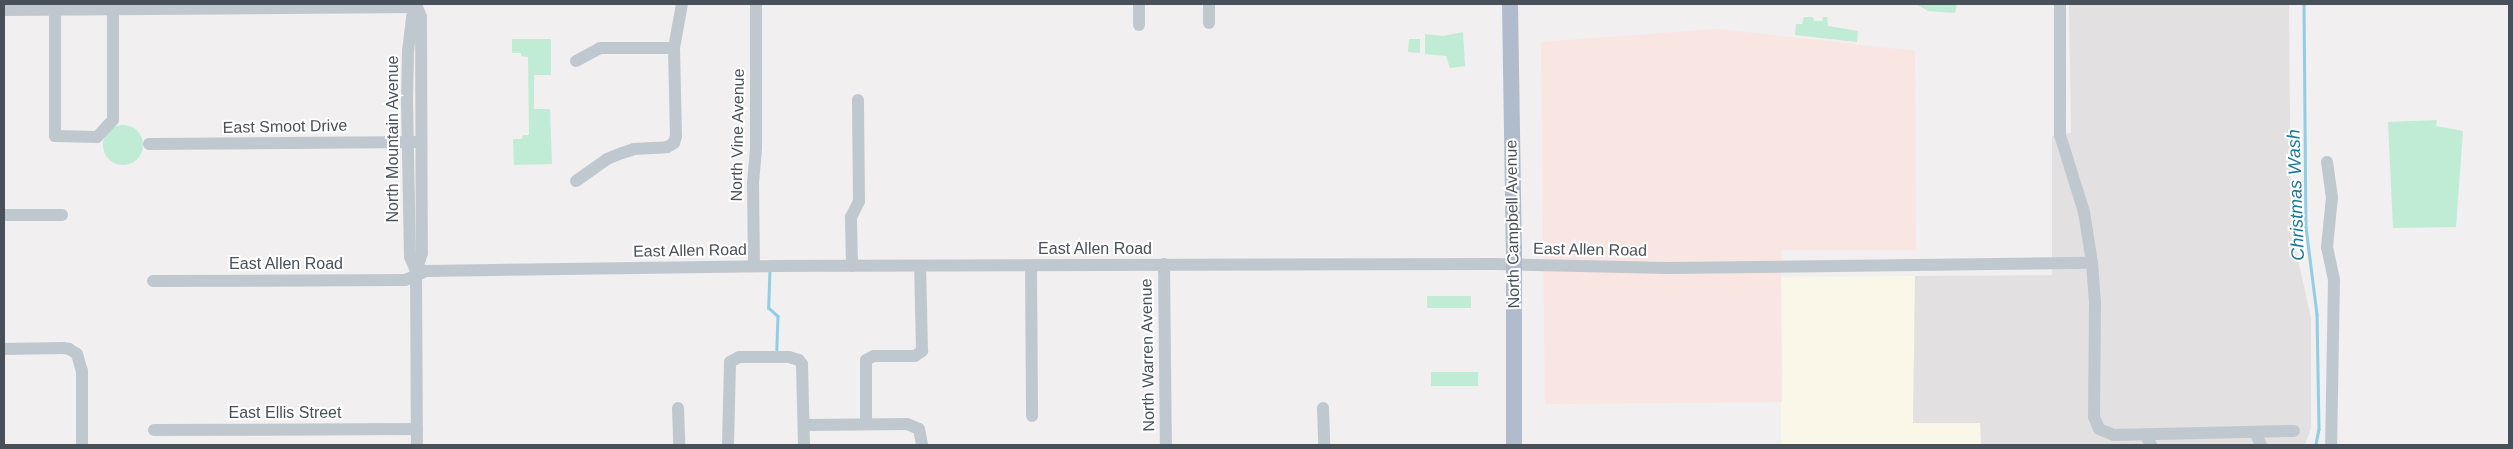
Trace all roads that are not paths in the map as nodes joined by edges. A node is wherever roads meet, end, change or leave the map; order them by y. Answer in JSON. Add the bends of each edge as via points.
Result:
{"nodes":[{"id":1,"x":682,"y":4,"type":"edge"},
{"id":2,"x":756,"y":4,"type":"edge"},
{"id":3,"x":1139,"y":4,"type":"edge"},
{"id":4,"x":1209,"y":4,"type":"edge"},
{"id":5,"x":1510,"y":4,"type":"edge"},
{"id":6,"x":2060,"y":4,"type":"edge"},
{"id":7,"x":417,"y":6,"type":"edge"},
{"id":8,"x":113,"y":9,"type":"junction"},
{"id":9,"x":4,"y":10,"type":"edge"},
{"id":10,"x":55,"y":10,"type":"junction"},
{"id":11,"x":1209,"y":22,"type":"dead end"},
{"id":12,"x":1139,"y":25,"type":"dead end"},
{"id":13,"x":674,"y":48,"type":"junction"},
{"id":14,"x":576,"y":60,"type":"dead end"},
{"id":15,"x":858,"y":100,"type":"dead end"},
{"id":16,"x":408,"y":142,"type":"junction"},
{"id":17,"x":421,"y":142,"type":"junction"},
{"id":18,"x":149,"y":144,"type":"dead end"},
{"id":19,"x":2327,"y":162,"type":"dead end"},
{"id":20,"x":576,"y":181,"type":"dead end"},
{"id":21,"x":415,"y":182,"type":"junction"},
{"id":22,"x":4,"y":215,"type":"edge"},
{"id":23,"x":62,"y":215,"type":"dead end"},
{"id":24,"x":1514,"y":236,"type":"junction"},
{"id":25,"x":2092,"y":263,"type":"junction"},
{"id":26,"x":1164,"y":264,"type":"junction"},
{"id":27,"x":1514,"y":264,"type":"junction"},
{"id":28,"x":1580,"y":264,"type":"dead end"},
{"id":29,"x":754,"y":266,"type":"junction"},
{"id":30,"x":852,"y":266,"type":"junction"},
{"id":31,"x":920,"y":266,"type":"junction"},
{"id":32,"x":1031,"y":266,"type":"junction"},
{"id":33,"x":416,"y":273,"type":"junction"},
{"id":34,"x":152,"y":281,"type":"dead end"},
{"id":35,"x":4,"y":349,"type":"edge"},
{"id":36,"x":678,"y":408,"type":"dead end"},
{"id":37,"x":1323,"y":408,"type":"dead end"},
{"id":38,"x":1032,"y":416,"type":"dead end"},
{"id":39,"x":866,"y":424,"type":"junction"},
{"id":40,"x":805,"y":425,"type":"junction"},
{"id":41,"x":417,"y":429,"type":"junction"},
{"id":42,"x":154,"y":430,"type":"dead end"},
{"id":43,"x":2294,"y":431,"type":"dead end"},
{"id":44,"x":2254,"y":432,"type":"junction"},
{"id":45,"x":2148,"y":440,"type":"edge"},
{"id":46,"x":82,"y":445,"type":"edge"},
{"id":47,"x":417,"y":445,"type":"edge"},
{"id":48,"x":679,"y":445,"type":"edge"},
{"id":49,"x":728,"y":445,"type":"edge"},
{"id":50,"x":804,"y":445,"type":"edge"},
{"id":51,"x":922,"y":445,"type":"edge"},
{"id":52,"x":1166,"y":445,"type":"edge"},
{"id":53,"x":1324,"y":445,"type":"edge"},
{"id":54,"x":1514,"y":445,"type":"edge"},
{"id":55,"x":2261,"y":445,"type":"edge"},
{"id":56,"x":2331,"y":445,"type":"edge"}],
"edges":[{"from":1,"to":13,"type":"street"},
{"from":2,"to":29,"type":"street","name":"North Vine Avenue"},
{"from":3,"to":12,"type":"street"},
{"from":4,"to":11,"type":"street"},
{"from":5,"to":24,"type":"main road","name":"North Campbell Avenue"},
{"from":6,"to":25,"type":"street","via":[[2060,135],[2084,212]]},
{"from":7,"to":8,"type":"street"},
{"from":7,"to":16,"type":"street","name":"North Mountain Avenue","via":[[412,16],[408,51]]},
{"from":7,"to":17,"type":"street","name":"North Mountain Avenue","via":[[422,17]]},
{"from":8,"to":10,"type":"street"},
{"from":8,"to":10,"type":"street","via":[[113,120],[97,137],[55,136]]},
{"from":9,"to":10,"type":"street"},
{"from":13,"to":14,"type":"street","via":[[600,48]]},
{"from":13,"to":20,"type":"street","via":[[674,143],[667,147],[634,148],[622,152],[606,159]]},
{"from":15,"to":30,"type":"street","via":[[859,201],[850,217]]},
{"from":16,"to":17,"type":"street","name":"East Smoot Drive"},
{"from":16,"to":18,"type":"street","name":"East Smoot Drive"},
{"from":16,"to":21,"type":"street","name":"North Mountain Avenue"},
{"from":17,"to":21,"type":"street","name":"North Mountain Avenue"},
{"from":19,"to":56,"type":"street","via":[[2332,197],[2327,247],[2334,280]]},
{"from":21,"to":33,"type":"street","name":"North Mountain Avenue","via":[[422,252]]},
{"from":22,"to":23,"type":"street"},
{"from":24,"to":27,"type":"main road","name":"North Campbell Avenue"},
{"from":24,"to":28,"type":"street","via":[[1517,247],[1526,257],[1567,258]]},
{"from":25,"to":27,"type":"street","name":"East Allen Road","via":[[1668,268]]},
{"from":25,"to":45,"type":"street","via":[[2094,417],[2099,429],[2114,435]]},
{"from":26,"to":27,"type":"street","name":"East Allen Road"},
{"from":26,"to":32,"type":"street","name":"East Allen Road"},
{"from":26,"to":52,"type":"street","name":"North Warren Avenue"},
{"from":27,"to":54,"type":"main road","name":"North Campbell Avenue"},
{"from":29,"to":30,"type":"street","name":"East Allen Road"},
{"from":29,"to":33,"type":"street","name":"East Allen Road"},
{"from":30,"to":31,"type":"street","name":"East Allen Road"},
{"from":31,"to":32,"type":"street","name":"East Allen Road"},
{"from":31,"to":39,"type":"street","via":[[922,351],[915,356],[874,356],[866,360]]},
{"from":32,"to":38,"type":"street"},
{"from":33,"to":34,"type":"street","name":"East Allen Road","via":[[405,280]]},
{"from":33,"to":41,"type":"street","name":"North Mountain Avenue"},
{"from":35,"to":46,"type":"street","via":[[63,348],[79,351]]},
{"from":36,"to":48,"type":"street"},
{"from":37,"to":53,"type":"street"},
{"from":39,"to":40,"type":"street"},
{"from":39,"to":51,"type":"street","via":[[914,426],[922,434]]},
{"from":40,"to":49,"type":"street","via":[[803,372],[799,360],[739,357],[733,359],[729,367]]},
{"from":40,"to":50,"type":"street"},
{"from":41,"to":42,"type":"street","name":"East Ellis Street"},
{"from":41,"to":47,"type":"street","name":"North Mountain Avenue"},
{"from":43,"to":44,"type":"street"},
{"from":44,"to":45,"type":"street"},
{"from":44,"to":55,"type":"street"}]}
